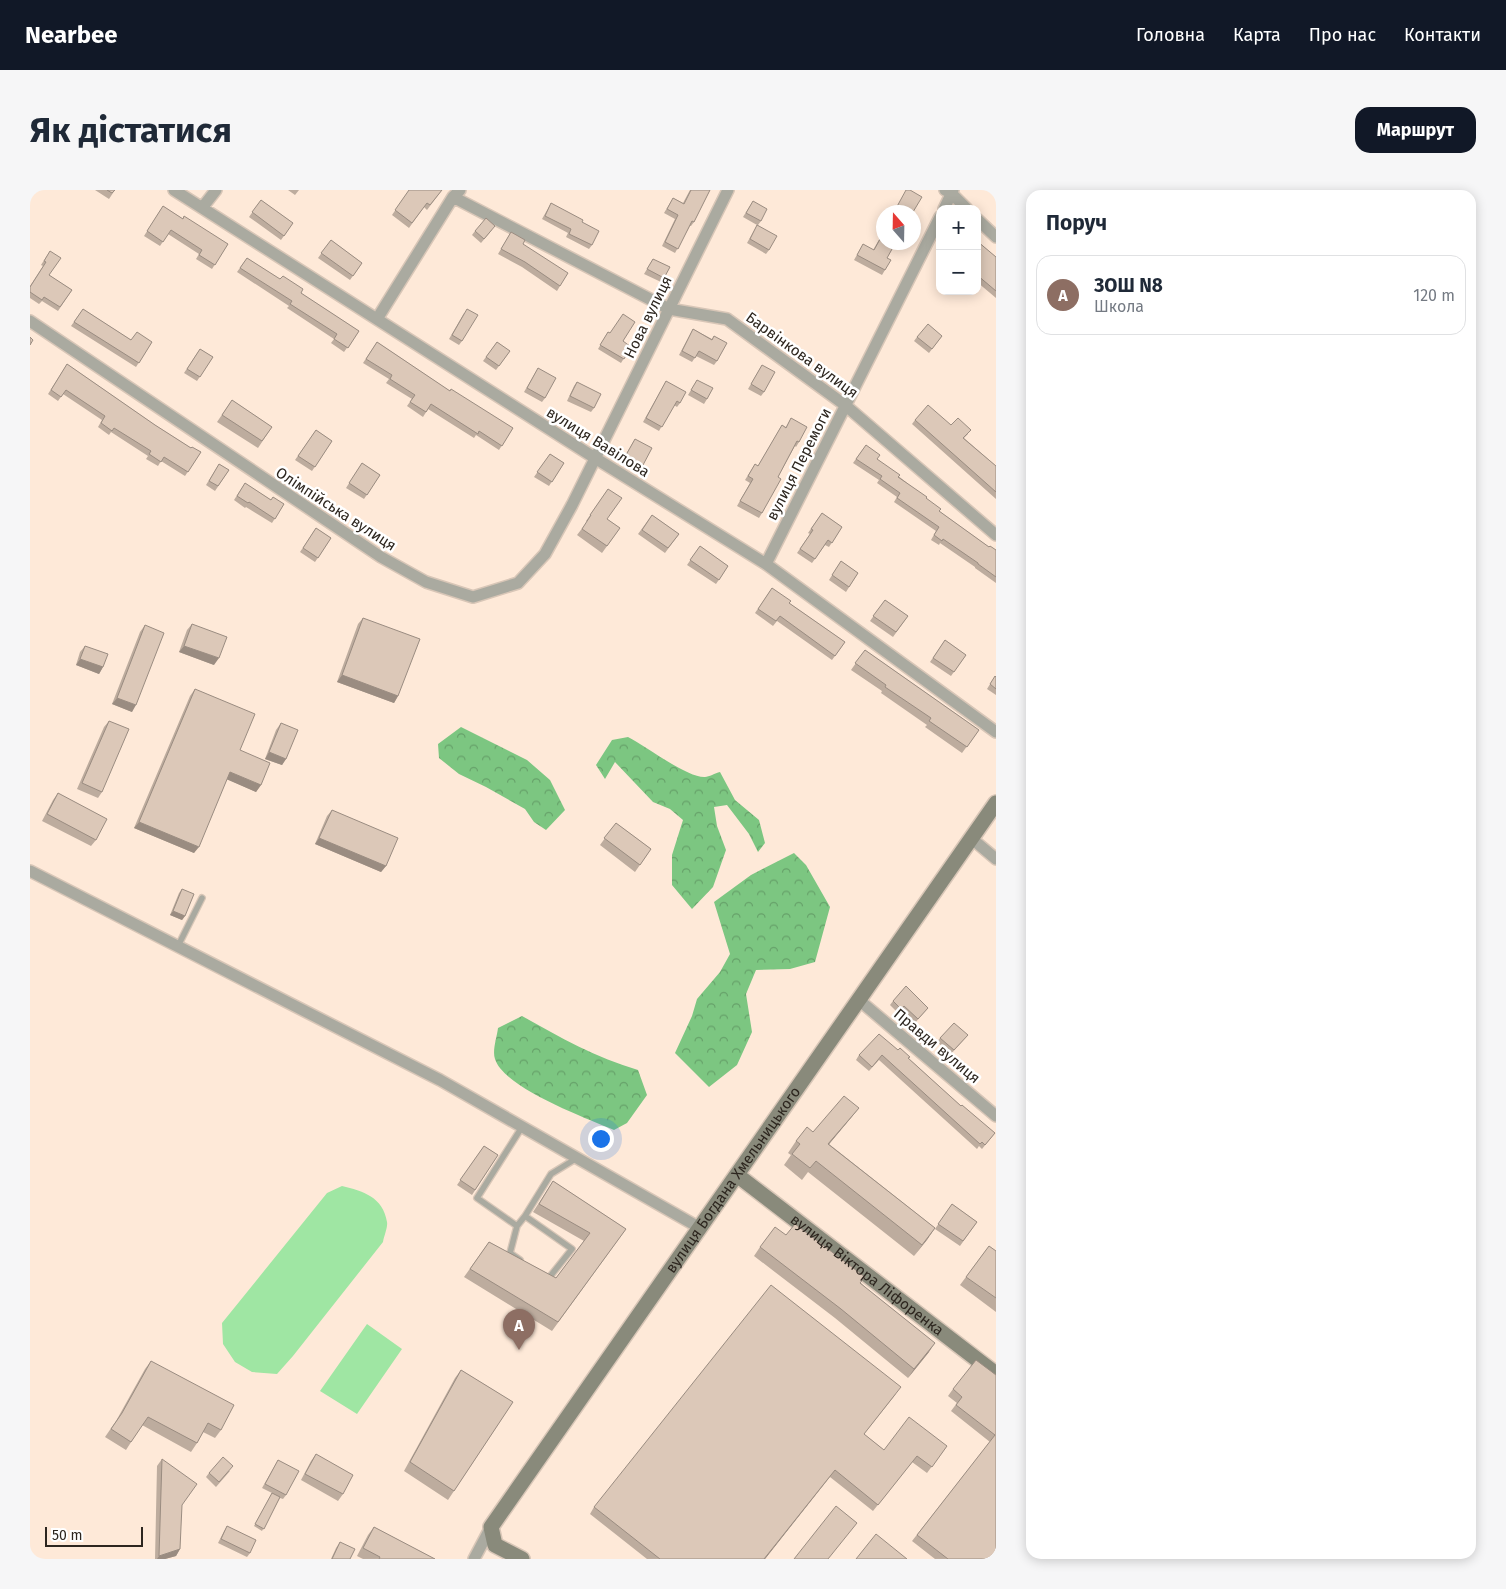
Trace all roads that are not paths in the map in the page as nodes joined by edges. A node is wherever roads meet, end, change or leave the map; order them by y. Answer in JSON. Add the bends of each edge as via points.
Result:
{"nodes":[{"id":1,"x":174,"y":190,"type":"edge"},
{"id":2,"x":216,"y":190,"type":"edge"},
{"id":3,"x":728,"y":190,"type":"edge"},
{"id":4,"x":950,"y":191,"type":"edge"},
{"id":5,"x":456,"y":194,"type":"edge"},
{"id":6,"x":945,"y":205,"type":"edge"},
{"id":7,"x":963,"y":205,"type":"edge"},
{"id":8,"x":202,"y":208,"type":"junction"},
{"id":9,"x":981,"y":223,"type":"edge"},
{"id":10,"x":936,"y":225,"type":"edge"},
{"id":11,"x":996,"y":237,"type":"edge"},
{"id":12,"x":669,"y":308,"type":"junction"},
{"id":13,"x":377,"y":319,"type":"junction"},
{"id":14,"x":30,"y":321,"type":"edge"},
{"id":15,"x":845,"y":405,"type":"junction"},
{"id":16,"x":595,"y":458,"type":"junction"},
{"id":17,"x":996,"y":535,"type":"edge"},
{"id":18,"x":766,"y":564,"type":"junction"},
{"id":19,"x":996,"y":732,"type":"edge"},
{"id":20,"x":996,"y":803,"type":"edge"},
{"id":21,"x":971,"y":838,"type":"junction"},
{"id":22,"x":996,"y":859,"type":"edge"},
{"id":23,"x":30,"y":871,"type":"edge"},
{"id":24,"x":202,"y":898,"type":"dead end"},
{"id":25,"x":178,"y":946,"type":"junction"},
{"id":26,"x":858,"y":1000,"type":"junction"},
{"id":27,"x":996,"y":1116,"type":"edge"},
{"id":28,"x":522,"y":1127,"type":"junction"},
{"id":29,"x":577,"y":1158,"type":"junction"},
{"id":30,"x":737,"y":1174,"type":"junction"},
{"id":31,"x":525,"y":1216,"type":"junction"},
{"id":32,"x":517,"y":1226,"type":"junction"},
{"id":33,"x":700,"y":1228,"type":"junction"},
{"id":34,"x":525,"y":1263,"type":"edge"},
{"id":35,"x":540,"y":1274,"type":"edge"},
{"id":36,"x":996,"y":1374,"type":"edge"},
{"id":37,"x":491,"y":1527,"type":"junction"},
{"id":38,"x":474,"y":1559,"type":"edge"},
{"id":39,"x":522,"y":1559,"type":"edge"}],
"edges":[{"from":1,"to":8,"type":"street","name":"вулиця Вавілова"},
{"from":2,"to":8,"type":"street"},
{"from":3,"to":12,"type":"street","name":"Нова вулиця"},
{"from":4,"to":6,"type":"street"},
{"from":4,"to":7,"type":"street"},
{"from":5,"to":12,"type":"street","name":"Барвінкова вулиця"},
{"from":5,"to":13,"type":"street"},
{"from":8,"to":13,"type":"street","name":"вулиця Вавілова"},
{"from":9,"to":11,"type":"street"},
{"from":10,"to":15,"type":"street","name":"вулиця Перемоги"},
{"from":12,"to":15,"type":"street","name":"Барвінкова вулиця","via":[[727,319]]},
{"from":12,"to":16,"type":"street","name":"Нова вулиця"},
{"from":13,"to":16,"type":"street","name":"вулиця Вавілова"},
{"from":14,"to":16,"type":"street","name":"Олімпійська вулиця","via":[[381,557],[426,582],[473,597],[518,583],[545,554]]},
{"from":15,"to":17,"type":"street","name":"Барвінкова вулиця"},
{"from":15,"to":18,"type":"street","name":"вулиця Перемоги"},
{"from":16,"to":18,"type":"street","name":"вулиця Вавілова"},
{"from":18,"to":19,"type":"street","name":"вулиця Вавілова"},
{"from":20,"to":21,"type":"street","name":"вулиця Богдана Хмельницького"},
{"from":21,"to":22,"type":"street"},
{"from":21,"to":26,"type":"street","name":"вулиця Богдана Хмельницького"},
{"from":23,"to":25,"type":"street"},
{"from":24,"to":25,"type":"lane"},
{"from":25,"to":28,"type":"street","via":[[440,1080]]},
{"from":26,"to":27,"type":"street","name":"Правди вулиця"},
{"from":26,"to":30,"type":"street","name":"вулиця Богдана Хмельницького"},
{"from":28,"to":29,"type":"street"},
{"from":28,"to":32,"type":"lane","via":[[477,1198]]},
{"from":29,"to":31,"type":"lane","via":[[551,1174]]},
{"from":29,"to":33,"type":"street"},
{"from":30,"to":33,"type":"street","name":"вулиця Богдана Хмельницького"},
{"from":30,"to":36,"type":"street","name":"вулиця Віктора Ліфоренка"},
{"from":31,"to":32,"type":"lane"},
{"from":31,"to":35,"type":"lane","via":[[572,1249],[548,1279]]},
{"from":32,"to":34,"type":"lane","via":[[510,1252]]},
{"from":33,"to":37,"type":"street","name":"вулиця Богдана Хмельницького"},
{"from":37,"to":38,"type":"street","name":"вулиця Богдана Хмельницького"},
{"from":37,"to":39,"type":"street","via":[[495,1545]]}]}
